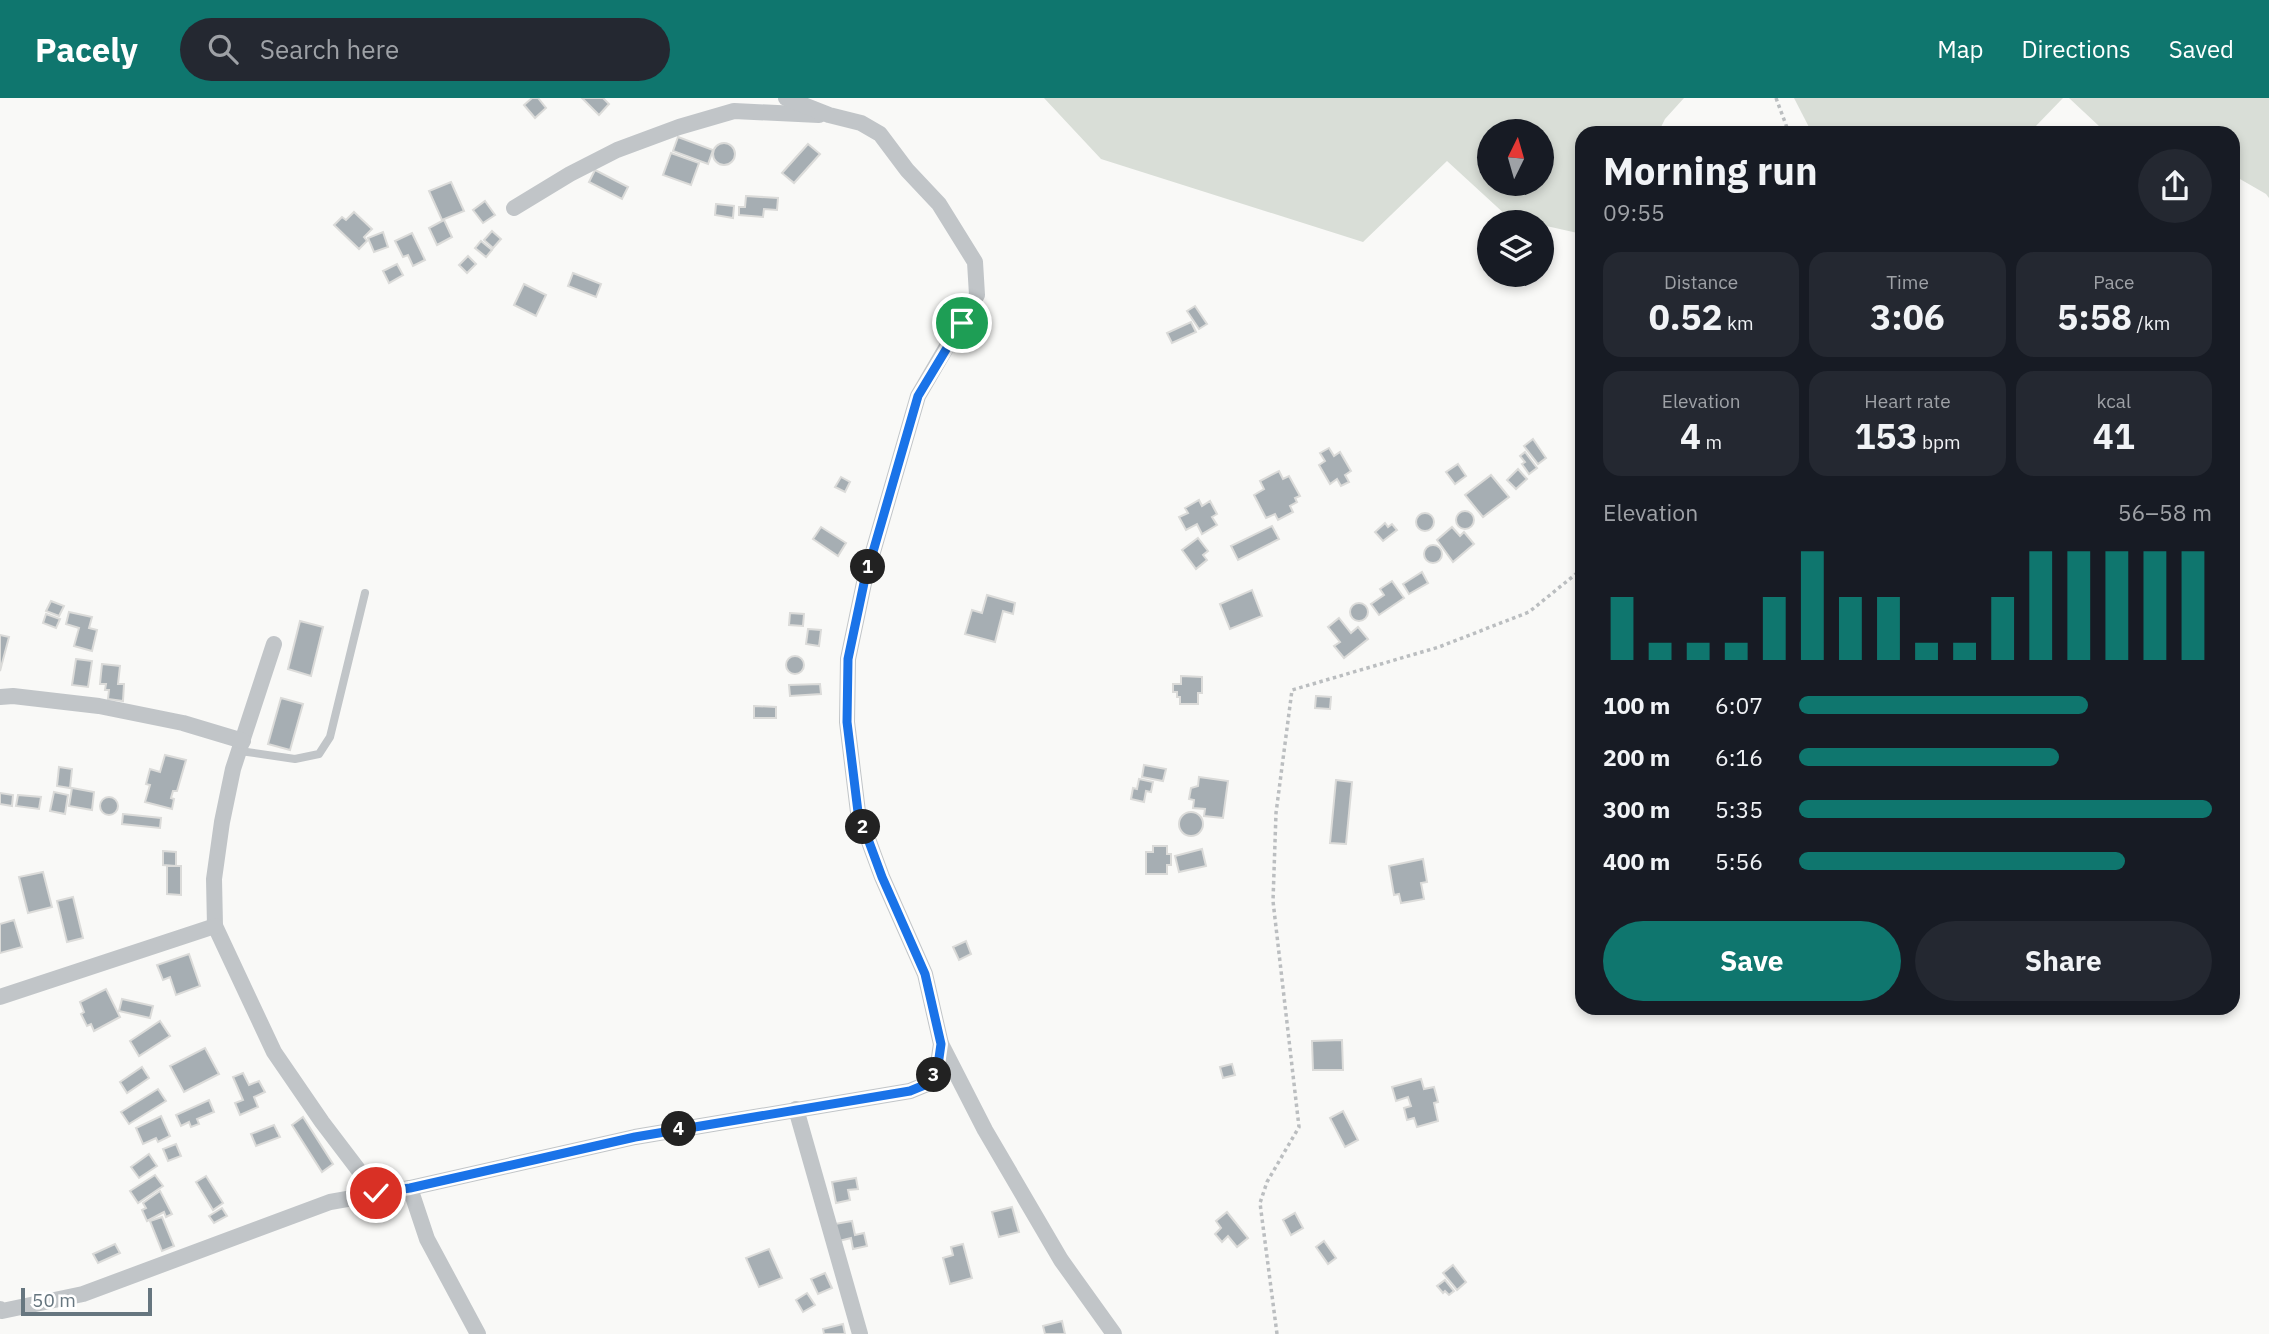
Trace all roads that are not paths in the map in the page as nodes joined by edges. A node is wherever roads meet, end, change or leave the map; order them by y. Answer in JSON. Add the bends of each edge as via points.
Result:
{"nodes":[{"id":1,"x":786,"y":98,"type":"edge"},
{"id":2,"x":732,"y":104,"type":"edge"},
{"id":3,"x":829,"y":115,"type":"junction"},
{"id":4,"x":514,"y":208,"type":"dead end"},
{"id":5,"x":365,"y":593,"type":"dead end"},
{"id":6,"x":274,"y":644,"type":"dead end"},
{"id":7,"x":0,"y":697,"type":"edge"},
{"id":8,"x":242,"y":746,"type":"junction"},
{"id":9,"x":215,"y":926,"type":"junction"},
{"id":10,"x":0,"y":998,"type":"edge"},
{"id":11,"x":941,"y":1044,"type":"junction"},
{"id":12,"x":796,"y":1109,"type":"junction"},
{"id":13,"x":410,"y":1188,"type":"junction"},
{"id":14,"x":376,"y":1193,"type":"junction"},
{"id":15,"x":1,"y":1311,"type":"edge"},
{"id":16,"x":478,"y":1334,"type":"edge"},
{"id":17,"x":860,"y":1334,"type":"edge"},
{"id":18,"x":1114,"y":1334,"type":"edge"}],
"edges":[{"from":1,"to":3,"type":"street"},
{"from":2,"to":3,"type":"street"},
{"from":2,"to":4,"type":"street","via":[[617,150]]},
{"from":3,"to":11,"type":"street","via":[[861,123],[880,134],[939,204],[975,262],[977,295],[918,396],[864,583],[848,659],[847,722],[858,812],[925,974]]},
{"from":5,"to":8,"type":"lane","via":[[330,737],[319,754],[295,759]]},
{"from":6,"to":8,"type":"street"},
{"from":7,"to":8,"type":"street","via":[[99,706],[183,723]]},
{"from":8,"to":9,"type":"street","via":[[220,834],[214,879]]},
{"from":9,"to":10,"type":"street"},
{"from":9,"to":14,"type":"street","via":[[274,1052]]},
{"from":11,"to":12,"type":"street","via":[[937,1072],[927,1084],[910,1091]]},
{"from":11,"to":18,"type":"street","via":[[1061,1260]]},
{"from":12,"to":13,"type":"street","via":[[635,1137]]},
{"from":12,"to":17,"type":"street"},
{"from":13,"to":14,"type":"street"},
{"from":13,"to":16,"type":"street","via":[[427,1239]]},
{"from":14,"to":15,"type":"street","via":[[330,1202],[82,1294]]}]}
